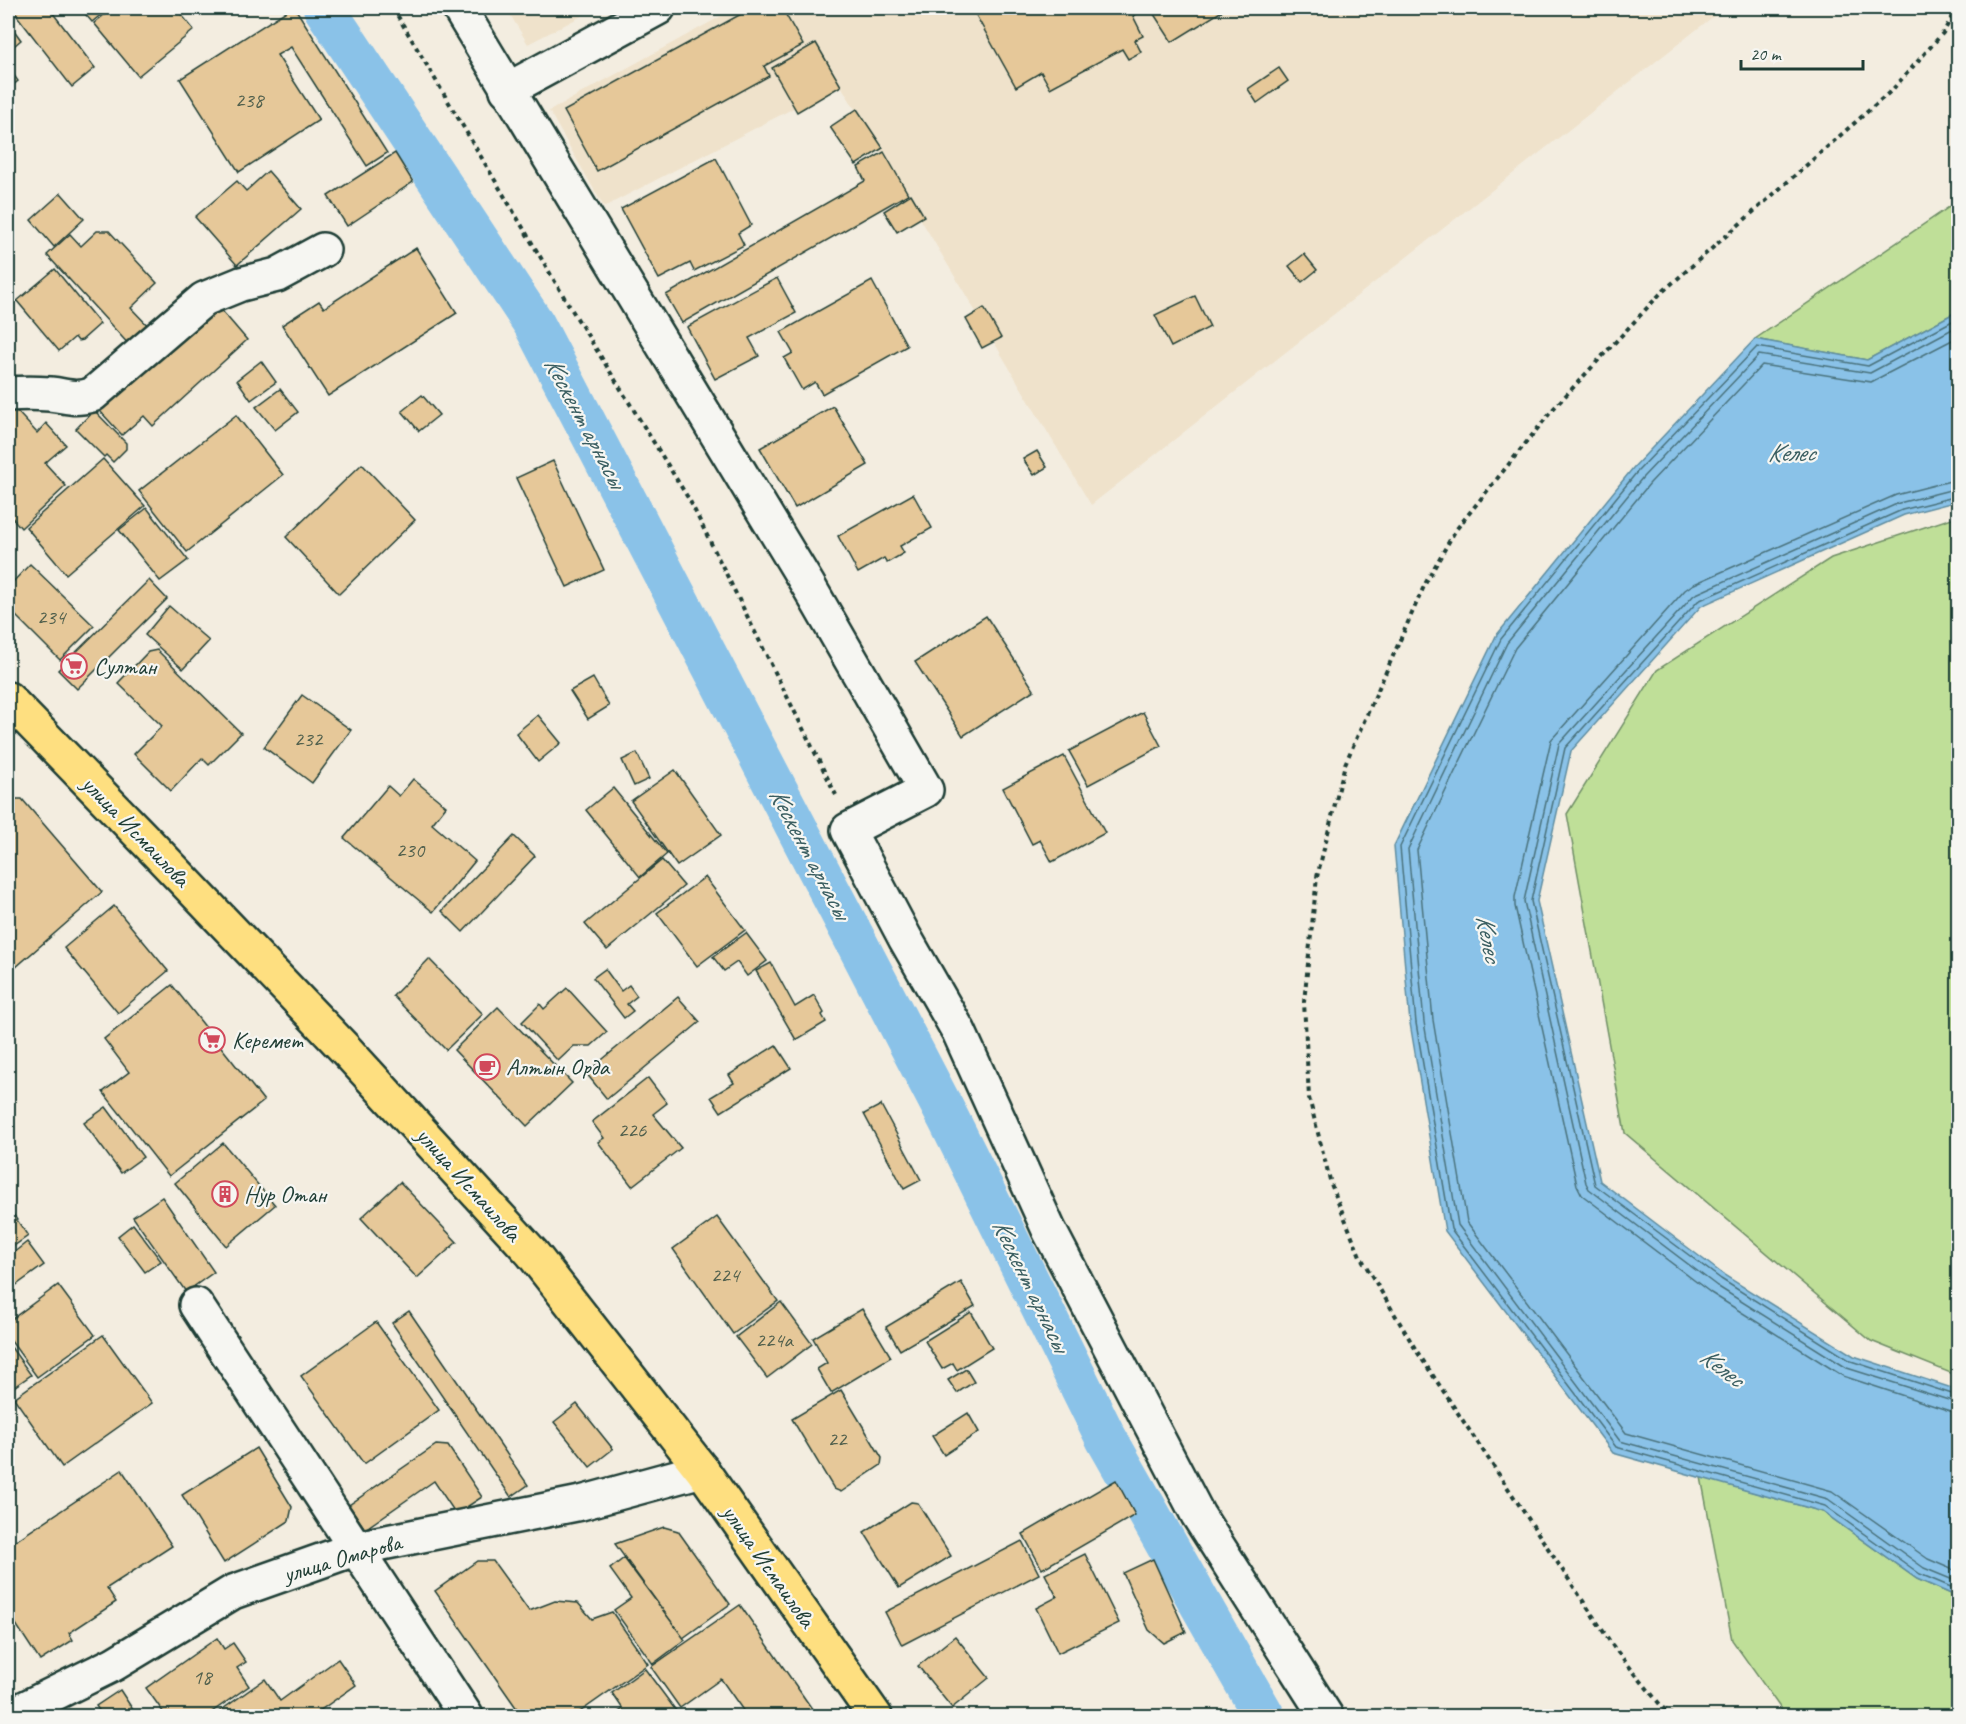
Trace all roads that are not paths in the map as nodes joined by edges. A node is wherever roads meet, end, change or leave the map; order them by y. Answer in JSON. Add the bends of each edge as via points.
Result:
{"nodes":[{"id":1,"x":459,"y":8,"type":"edge"},
{"id":2,"x":658,"y":8,"type":"edge"},
{"id":3,"x":507,"y":90,"type":"junction"},
{"id":4,"x":323,"y":250,"type":"dead end"},
{"id":5,"x":8,"y":394,"type":"edge"},
{"id":6,"x":8,"y":699,"type":"edge"},
{"id":7,"x":196,"y":1305,"type":"dead end"},
{"id":8,"x":702,"y":1470,"type":"junction"},
{"id":9,"x":357,"y":1548,"type":"junction"},
{"id":10,"x":9,"y":1716,"type":"edge"},
{"id":11,"x":466,"y":1716,"type":"edge"},
{"id":12,"x":875,"y":1716,"type":"edge"},
{"id":13,"x":1326,"y":1716,"type":"edge"}],
"edges":[{"from":1,"to":3,"type":"street"},
{"from":2,"to":3,"type":"street"},
{"from":3,"to":13,"type":"street","via":[[802,575],[926,790],[848,830],[959,1032],[1049,1230],[1198,1515]]},
{"from":4,"to":5,"type":"street","via":[[277,275],[204,299],[92,395],[77,399]]},
{"from":6,"to":8,"type":"main road","name":"улица Исмаилова","via":[[346,1050],[532,1253]]},
{"from":7,"to":9,"type":"street"},
{"from":8,"to":9,"type":"street","name":"улица Омарова","via":[[581,1503]]},
{"from":8,"to":12,"type":"main road","name":"улица Исмаилова"},
{"from":9,"to":10,"type":"street","name":"улица Омарова","via":[[233,1592],[114,1664]]},
{"from":9,"to":11,"type":"street"}]}
